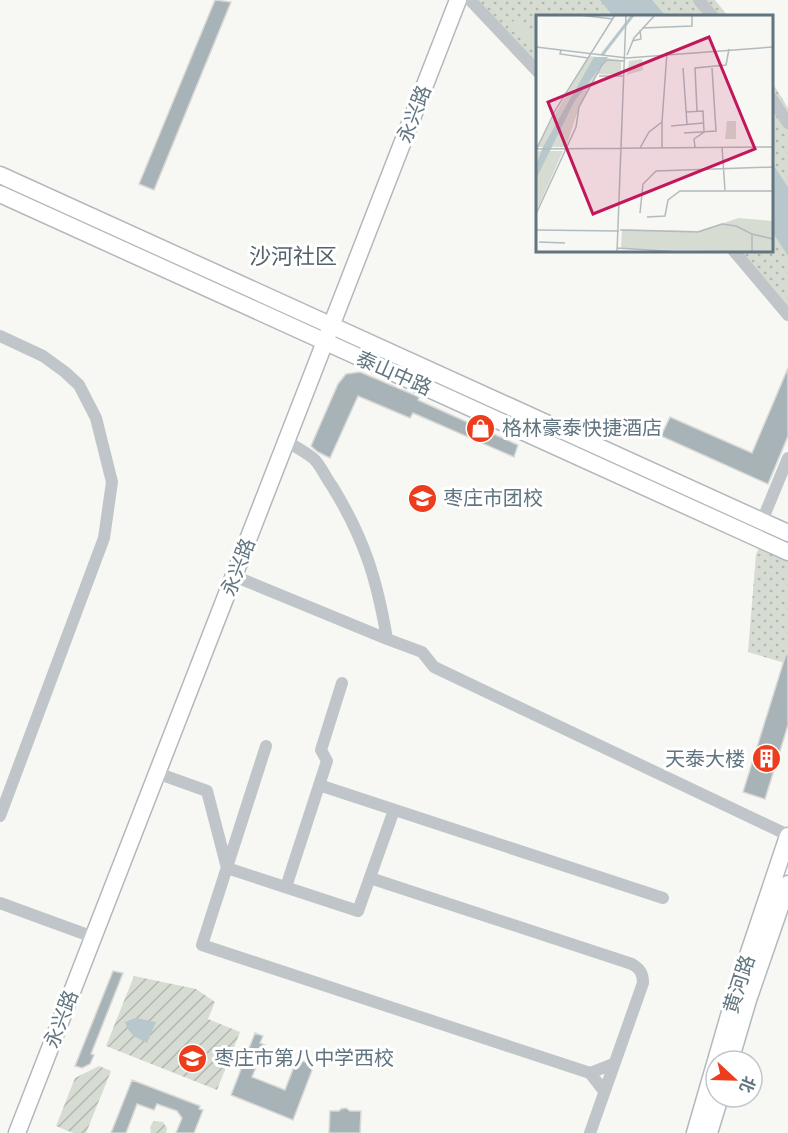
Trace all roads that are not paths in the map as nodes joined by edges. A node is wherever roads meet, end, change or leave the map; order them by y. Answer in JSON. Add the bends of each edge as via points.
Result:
{"nodes":[{"id":1,"x":458,"y":0,"type":"edge"},
{"id":2,"x":470,"y":0,"type":"edge"},
{"id":3,"x":699,"y":0,"type":"edge"},
{"id":4,"x":711,"y":15,"type":"edge"},
{"id":5,"x":536,"y":71,"type":"edge"},
{"id":6,"x":773,"y":102,"type":"edge"},
{"id":7,"x":788,"y":123,"type":"edge"},
{"id":8,"x":0,"y":175,"type":"edge"},
{"id":9,"x":0,"y":194,"type":"edge"},
{"id":10,"x":734,"y":252,"type":"edge"},
{"id":11,"x":788,"y":315,"type":"edge"},
{"id":12,"x":331,"y":325,"type":"junction"},
{"id":13,"x":0,"y":336,"type":"edge"},
{"id":14,"x":325,"y":342,"type":"junction"},
{"id":15,"x":286,"y":441,"type":"junction"},
{"id":16,"x":788,"y":458,"type":"edge"},
{"id":17,"x":762,"y":521,"type":"junction"},
{"id":18,"x":788,"y":533,"type":"edge"},
{"id":19,"x":788,"y":552,"type":"edge"},
{"id":20,"x":234,"y":576,"type":"junction"},
{"id":21,"x":387,"y":639,"type":"junction"},
{"id":22,"x":342,"y":683,"type":"dead end"},
{"id":23,"x":266,"y":746,"type":"dead end"},
{"id":24,"x":157,"y":773,"type":"junction"},
{"id":25,"x":319,"y":785,"type":"junction"},
{"id":26,"x":394,"y":810,"type":"junction"},
{"id":27,"x":0,"y":816,"type":"edge"},
{"id":28,"x":788,"y":836,"type":"edge"},
{"id":29,"x":226,"y":868,"type":"junction"},
{"id":30,"x":370,"y":878,"type":"junction"},
{"id":31,"x":788,"y":884,"type":"edge"},
{"id":32,"x":285,"y":888,"type":"junction"},
{"id":33,"x":663,"y":898,"type":"dead end"},
{"id":34,"x":0,"y":903,"type":"edge"},
{"id":35,"x":93,"y":937,"type":"junction"},
{"id":36,"x":734,"y":1049,"type":"edge"},
{"id":37,"x":613,"y":1064,"type":"junction"},
{"id":38,"x":590,"y":1073,"type":"junction"},
{"id":39,"x":604,"y":1092,"type":"junction"},
{"id":40,"x":716,"y":1109,"type":"edge"},
{"id":41,"x":17,"y":1133,"type":"edge"},
{"id":42,"x":590,"y":1133,"type":"edge"},
{"id":43,"x":695,"y":1133,"type":"edge"},
{"id":44,"x":709,"y":1133,"type":"edge"}],
"edges":[{"from":1,"to":12,"type":"main road","name":"永兴路"},
{"from":2,"to":5,"type":"street"},
{"from":3,"to":4,"type":"street"},
{"from":6,"to":7,"type":"street"},
{"from":8,"to":12,"type":"main road","name":"泰山中路"},
{"from":9,"to":14,"type":"main road","name":"泰山中路"},
{"from":10,"to":11,"type":"street"},
{"from":12,"to":14,"type":"main road","name":"永兴路"},
{"from":12,"to":17,"type":"main road","name":"泰山中路"},
{"from":13,"to":27,"type":"street","via":[[43,356],[79,385],[96,418],[112,482],[104,538]]},
{"from":14,"to":15,"type":"main road","name":"永兴路"},
{"from":14,"to":19,"type":"main road","name":"泰山中路"},
{"from":15,"to":20,"type":"main road","name":"永兴路"},
{"from":15,"to":21,"type":"street","via":[[315,460],[359,536],[380,598]]},
{"from":16,"to":17,"type":"street"},
{"from":17,"to":18,"type":"main road","name":"泰山中路"},
{"from":20,"to":21,"type":"street"},
{"from":20,"to":24,"type":"main road","name":"永兴路"},
{"from":21,"to":28,"type":"street","via":[[422,652],[435,667]]},
{"from":22,"to":25,"type":"street","via":[[321,750],[327,761]]},
{"from":23,"to":29,"type":"street"},
{"from":24,"to":29,"type":"street","via":[[207,791]]},
{"from":24,"to":35,"type":"main road","name":"永兴路"},
{"from":25,"to":26,"type":"street"},
{"from":25,"to":32,"type":"street"},
{"from":26,"to":30,"type":"street"},
{"from":26,"to":33,"type":"street"},
{"from":28,"to":43,"type":"main road","name":"黄河路","via":[[737,988]]},
{"from":29,"to":32,"type":"street"},
{"from":29,"to":38,"type":"street","via":[[202,945]]},
{"from":30,"to":32,"type":"street","via":[[358,911]]},
{"from":30,"to":37,"type":"street","via":[[639,969],[643,983]]},
{"from":31,"to":36,"type":"main road","name":"黄河路"},
{"from":34,"to":35,"type":"street"},
{"from":35,"to":41,"type":"main road","name":"永兴路"},
{"from":37,"to":38,"type":"street"},
{"from":37,"to":39,"type":"street"},
{"from":38,"to":39,"type":"street"},
{"from":39,"to":42,"type":"street"},
{"from":40,"to":44,"type":"main road"}]}
